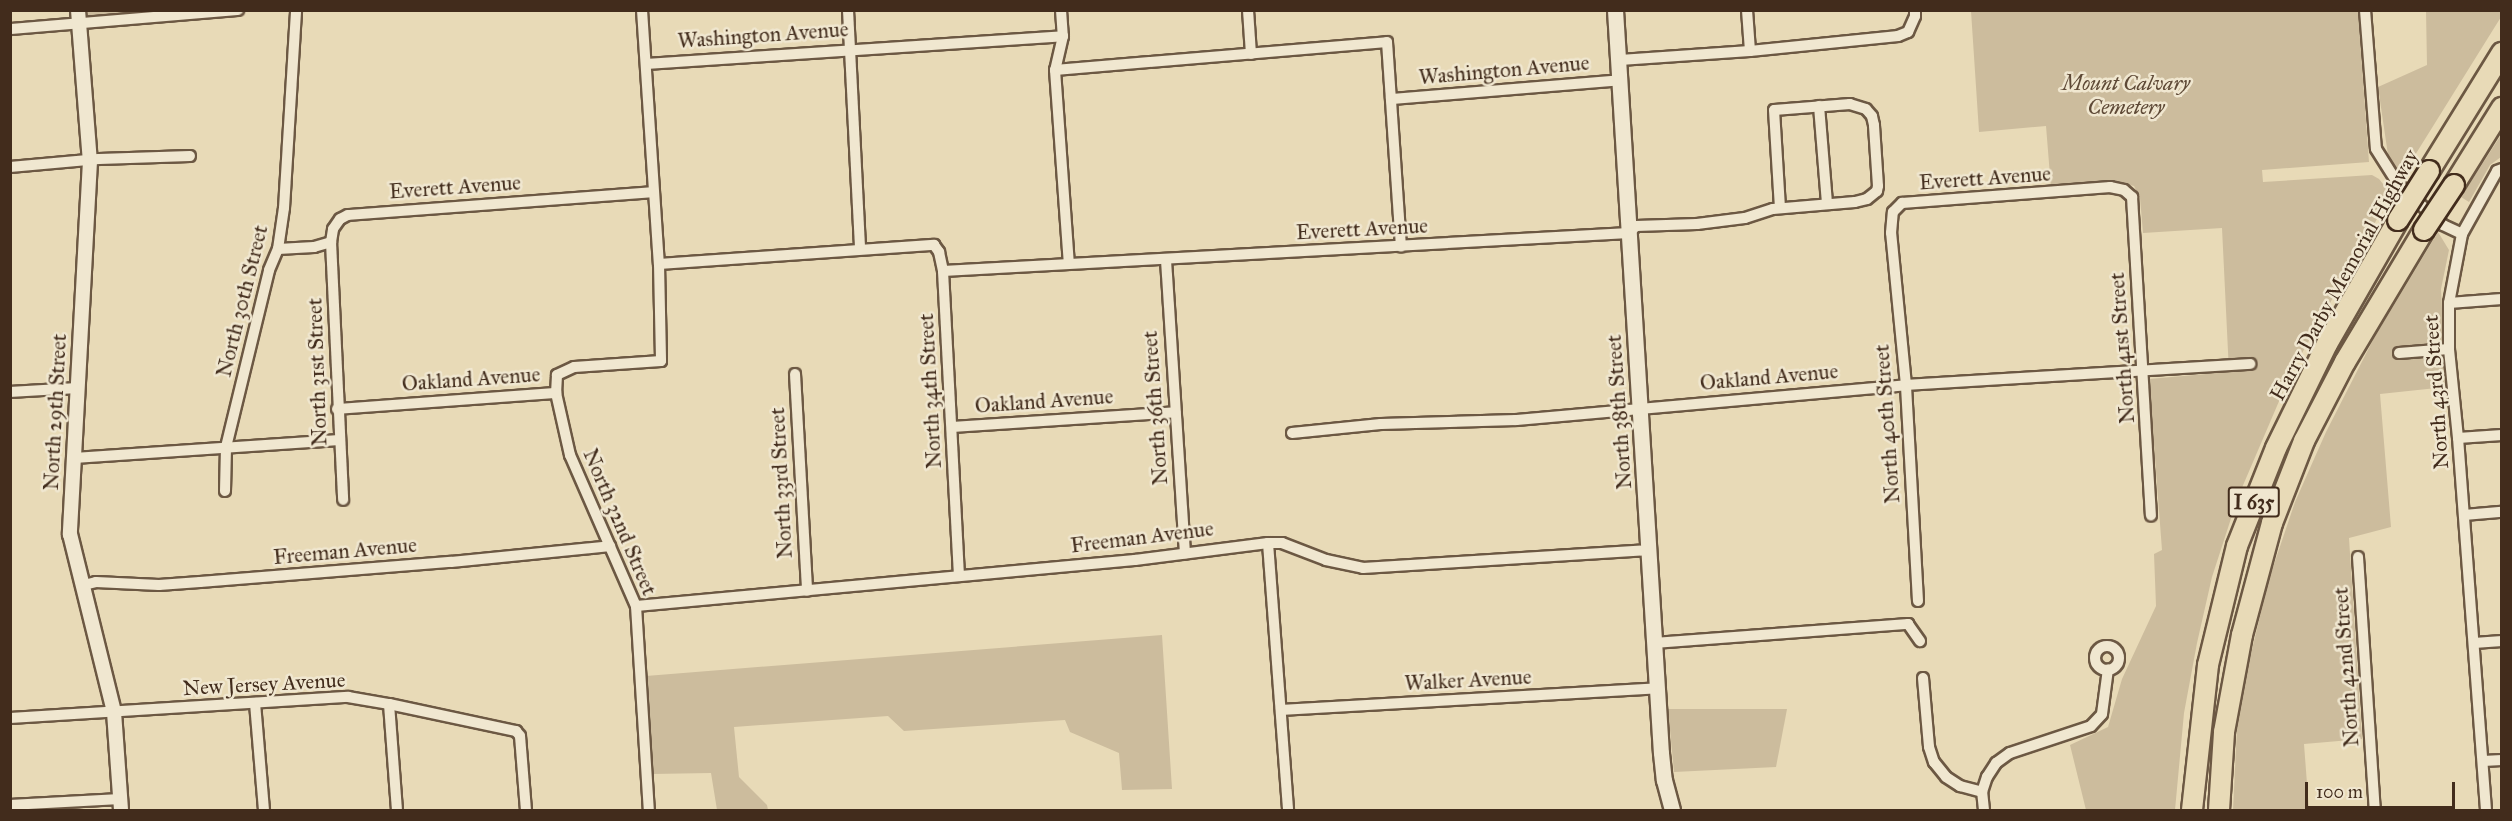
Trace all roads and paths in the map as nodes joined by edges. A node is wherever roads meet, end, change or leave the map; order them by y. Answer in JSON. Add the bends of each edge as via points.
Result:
{"nodes":[{"id":1,"x":238,"y":10,"type":"edge"},
{"id":2,"x":296,"y":10,"type":"edge"},
{"id":3,"x":642,"y":10,"type":"edge"},
{"id":4,"x":848,"y":10,"type":"edge"},
{"id":5,"x":1061,"y":10,"type":"edge"},
{"id":6,"x":1248,"y":10,"type":"edge"},
{"id":7,"x":1615,"y":10,"type":"edge"},
{"id":8,"x":1748,"y":10,"type":"edge"},
{"id":9,"x":1915,"y":10,"type":"edge"},
{"id":10,"x":2365,"y":10,"type":"edge"},
{"id":11,"x":79,"y":17,"type":"edge"},
{"id":12,"x":10,"y":29,"type":"edge"},
{"id":13,"x":1063,"y":36,"type":"junction"},
{"id":14,"x":850,"y":48,"type":"junction"},
{"id":15,"x":1750,"y":51,"type":"junction"},
{"id":16,"x":1251,"y":54,"type":"junction"},
{"id":17,"x":2502,"y":54,"type":"edge"},
{"id":18,"x":1620,"y":60,"type":"junction"},
{"id":19,"x":646,"y":64,"type":"junction"},
{"id":20,"x":1055,"y":70,"type":"junction"},
{"id":21,"x":1621,"y":80,"type":"junction"},
{"id":22,"x":1391,"y":99,"type":"junction"},
{"id":23,"x":1819,"y":106,"type":"junction"},
{"id":24,"x":2502,"y":108,"type":"edge"},
{"id":25,"x":190,"y":156,"type":"dead end"},
{"id":26,"x":90,"y":161,"type":"junction"},
{"id":27,"x":10,"y":167,"type":"edge"},
{"id":28,"x":2502,"y":169,"type":"edge"},
{"id":29,"x":2117,"y":187,"type":"joint"},
{"id":30,"x":653,"y":192,"type":"junction"},
{"id":31,"x":1827,"y":204,"type":"junction"},
{"id":32,"x":1780,"y":208,"type":"junction"},
{"id":33,"x":1629,"y":233,"type":"junction"},
{"id":34,"x":2462,"y":234,"type":"junction"},
{"id":35,"x":331,"y":242,"type":"junction"},
{"id":36,"x":1892,"y":245,"type":"joint"},
{"id":37,"x":1401,"y":247,"type":"junction"},
{"id":38,"x":278,"y":249,"type":"junction"},
{"id":39,"x":860,"y":249,"type":"junction"},
{"id":40,"x":1166,"y":260,"type":"junction"},
{"id":41,"x":1069,"y":263,"type":"junction"},
{"id":42,"x":659,"y":264,"type":"junction"},
{"id":43,"x":942,"y":271,"type":"junction"},
{"id":44,"x":2502,"y":298,"type":"edge"},
{"id":45,"x":2449,"y":303,"type":"junction"},
{"id":46,"x":2449,"y":349,"type":"junction"},
{"id":47,"x":2399,"y":354,"type":"dead end"},
{"id":48,"x":2250,"y":364,"type":"dead end"},
{"id":49,"x":2143,"y":372,"type":"junction"},
{"id":50,"x":795,"y":374,"type":"dead end"},
{"id":51,"x":1906,"y":385,"type":"junction"},
{"id":52,"x":77,"y":388,"type":"junction"},
{"id":53,"x":10,"y":392,"type":"edge"},
{"id":54,"x":556,"y":393,"type":"junction"},
{"id":55,"x":337,"y":409,"type":"junction"},
{"id":56,"x":1641,"y":410,"type":"junction"},
{"id":57,"x":1174,"y":412,"type":"junction"},
{"id":58,"x":952,"y":427,"type":"junction"},
{"id":59,"x":1292,"y":433,"type":"dead end"},
{"id":60,"x":2502,"y":435,"type":"edge"},
{"id":61,"x":2458,"y":438,"type":"junction"},
{"id":62,"x":339,"y":440,"type":"junction"},
{"id":63,"x":225,"y":447,"type":"junction"},
{"id":64,"x":74,"y":458,"type":"junction"},
{"id":65,"x":225,"y":491,"type":"dead end"},
{"id":66,"x":343,"y":500,"type":"dead end"},
{"id":67,"x":2502,"y":512,"type":"edge"},
{"id":68,"x":2151,"y":515,"type":"dead end"},
{"id":69,"x":2464,"y":515,"type":"junction"},
{"id":70,"x":1268,"y":543,"type":"junction"},
{"id":71,"x":610,"y":546,"type":"junction"},
{"id":72,"x":1649,"y":550,"type":"junction"},
{"id":73,"x":1185,"y":553,"type":"junction"},
{"id":74,"x":2358,"y":557,"type":"dead end"},
{"id":75,"x":958,"y":576,"type":"junction"},
{"id":76,"x":84,"y":585,"type":"junction"},
{"id":77,"x":807,"y":591,"type":"junction"},
{"id":78,"x":1918,"y":601,"type":"dead end"},
{"id":79,"x":636,"y":606,"type":"junction"},
{"id":80,"x":1920,"y":641,"type":"dead end"},
{"id":81,"x":2502,"y":641,"type":"edge"},
{"id":82,"x":1654,"y":643,"type":"junction"},
{"id":83,"x":2474,"y":643,"type":"junction"},
{"id":84,"x":2108,"y":669,"type":"dead end"},
{"id":85,"x":1923,"y":678,"type":"dead end"},
{"id":86,"x":1657,"y":688,"type":"junction"},
{"id":87,"x":255,"y":704,"type":"junction"},
{"id":88,"x":389,"y":704,"type":"junction"},
{"id":89,"x":1281,"y":710,"type":"junction"},
{"id":90,"x":114,"y":712,"type":"junction"},
{"id":91,"x":10,"y":718,"type":"edge"},
{"id":92,"x":2502,"y":760,"type":"edge"},
{"id":93,"x":2483,"y":761,"type":"junction"},
{"id":94,"x":1983,"y":792,"type":"junction"},
{"id":95,"x":10,"y":805,"type":"edge"},
{"id":96,"x":120,"y":805,"type":"edge"},
{"id":97,"x":264,"y":810,"type":"edge"},
{"id":98,"x":397,"y":810,"type":"edge"},
{"id":99,"x":526,"y":810,"type":"edge"},
{"id":100,"x":648,"y":810,"type":"edge"},
{"id":101,"x":1288,"y":810,"type":"edge"},
{"id":102,"x":1672,"y":810,"type":"edge"},
{"id":103,"x":1984,"y":810,"type":"edge"},
{"id":104,"x":2192,"y":810,"type":"edge"},
{"id":105,"x":2219,"y":810,"type":"edge"},
{"id":106,"x":2375,"y":810,"type":"edge"},
{"id":107,"x":2486,"y":810,"type":"edge"}],
"edges":[{"from":1,"to":11,"type":"street"},
{"from":2,"to":38,"type":"street","name":"North 30th Street"},
{"from":3,"to":19,"type":"street"},
{"from":4,"to":14,"type":"street"},
{"from":5,"to":13,"type":"street"},
{"from":6,"to":16,"type":"street"},
{"from":7,"to":18,"type":"main road","name":"North 38th Street"},
{"from":8,"to":15,"type":"street"},
{"from":9,"to":15,"type":"street","name":"Washington Avenue","via":[[1908,32]]},
{"from":10,"to":34,"type":"street","via":[[2376,149],[2398,184],[2443,225]]},
{"from":11,"to":12,"type":"street"},
{"from":11,"to":26,"type":"street","name":"North 29th Street"},
{"from":13,"to":14,"type":"street","name":"Washington Avenue"},
{"from":13,"to":20,"type":"street"},
{"from":14,"to":19,"type":"street","name":"Washington Avenue"},
{"from":14,"to":39,"type":"street"},
{"from":15,"to":18,"type":"street","name":"Washington Avenue"},
{"from":16,"to":20,"type":"street"},
{"from":16,"to":22,"type":"street","via":[[1387,42]]},
{"from":17,"to":104,"type":"highway","name":"Harry Darby Memorial Highway","number":"I 635","bridge":true,"via":[[2398,220],[2327,344],[2281,438],[2237,546],[2208,665]]},
{"from":18,"to":21,"type":"main road","name":"North 38th Street"},
{"from":19,"to":30,"type":"street"},
{"from":20,"to":41,"type":"street"},
{"from":21,"to":22,"type":"street","name":"Washington Avenue"},
{"from":21,"to":33,"type":"main road","name":"North 38th Street"},
{"from":22,"to":37,"type":"street"},
{"from":23,"to":31,"type":"street"},
{"from":23,"to":31,"type":"street","name":"Everett Avenue","via":[[1859,105],[1872,116],[1874,125],[1877,191],[1868,199]]},
{"from":23,"to":32,"type":"street","name":"Everett Avenue","via":[[1774,110]]},
{"from":24,"to":105,"type":"highway","name":"Harry Darby Memorial Highway","number":"I 635","bridge":true,"via":[[2424,230],[2334,382],[2304,441],[2272,523],[2242,635],[2224,732]]},
{"from":25,"to":26,"type":"street"},
{"from":26,"to":27,"type":"street"},
{"from":26,"to":52,"type":"street","name":"North 29th Street"},
{"from":28,"to":34,"type":"street","name":"North 43rd Street","via":[[2497,171]]},
{"from":29,"to":36,"type":"street","name":"Everett Avenue","via":[[1902,203],[1893,212]]},
{"from":29,"to":49,"type":"street","name":"North 41st Street","via":[[2132,197]]},
{"from":30,"to":35,"type":"street","name":"Everett Avenue","via":[[348,215],[333,229]]},
{"from":30,"to":42,"type":"street"},
{"from":31,"to":32,"type":"street","name":"Everett Avenue"},
{"from":32,"to":33,"type":"street","name":"Everett Avenue","via":[[1745,218],[1697,224],[1636,226]]},
{"from":33,"to":37,"type":"street","name":"Everett Avenue"},
{"from":33,"to":56,"type":"main road","name":"North 38th Street"},
{"from":34,"to":45,"type":"street","name":"North 43rd Street"},
{"from":35,"to":38,"type":"street"},
{"from":35,"to":55,"type":"street","name":"North 31st Street"},
{"from":36,"to":51,"type":"street","name":"North 40th Street"},
{"from":37,"to":40,"type":"street","name":"Everett Avenue"},
{"from":38,"to":63,"type":"street","name":"North 30th Street","via":[[269,270]]},
{"from":39,"to":42,"type":"street"},
{"from":39,"to":43,"type":"street","name":"North 34th Street","via":[[934,245]]},
{"from":40,"to":41,"type":"street","name":"Everett Avenue"},
{"from":40,"to":57,"type":"street","name":"North 36th Street"},
{"from":41,"to":43,"type":"street","name":"Everett Avenue"},
{"from":42,"to":54,"type":"street","name":"Oakland Avenue","via":[[661,360],[574,367],[557,375]]},
{"from":43,"to":58,"type":"street","name":"North 34th Street"},
{"from":44,"to":45,"type":"street"},
{"from":45,"to":46,"type":"street","name":"North 43rd Street"},
{"from":46,"to":47,"type":"street"},
{"from":46,"to":61,"type":"street","name":"North 43rd Street"},
{"from":48,"to":49,"type":"street","name":"Oakland Avenue"},
{"from":49,"to":51,"type":"street","name":"Oakland Avenue"},
{"from":49,"to":68,"type":"street","name":"North 41st Street"},
{"from":50,"to":77,"type":"street","name":"North 33rd Street"},
{"from":51,"to":56,"type":"street","name":"Oakland Avenue"},
{"from":51,"to":78,"type":"street","name":"North 40th Street"},
{"from":52,"to":53,"type":"street"},
{"from":52,"to":64,"type":"street","name":"North 29th Street"},
{"from":54,"to":55,"type":"street","name":"Oakland Avenue"},
{"from":54,"to":71,"type":"street","name":"North 32nd Street","via":[[570,455]]},
{"from":55,"to":62,"type":"street","name":"North 31st Street"},
{"from":56,"to":59,"type":"street","name":"Oakland Avenue","via":[[1516,420],[1381,424]]},
{"from":56,"to":72,"type":"main road","name":"North 38th Street"},
{"from":57,"to":58,"type":"street","name":"Oakland Avenue"},
{"from":57,"to":73,"type":"street","name":"North 36th Street"},
{"from":58,"to":75,"type":"street","name":"North 34th Street"},
{"from":60,"to":61,"type":"street"},
{"from":61,"to":69,"type":"street","name":"North 43rd Street"},
{"from":62,"to":63,"type":"street"},
{"from":62,"to":66,"type":"street","name":"North 31st Street"},
{"from":63,"to":64,"type":"street"},
{"from":63,"to":65,"type":"street","name":"North 30th Street"},
{"from":64,"to":76,"type":"street","name":"North 29th Street","via":[[70,534]]},
{"from":67,"to":69,"type":"street"},
{"from":69,"to":83,"type":"street","name":"North 43rd Street"},
{"from":70,"to":72,"type":"street","name":"Freeman Avenue","via":[[1282,543],[1326,560],[1363,568]]},
{"from":70,"to":73,"type":"street","name":"Freeman Avenue"},
{"from":70,"to":89,"type":"street"},
{"from":71,"to":76,"type":"street","name":"Freeman Avenue","via":[[200,582]]},
{"from":71,"to":79,"type":"street","name":"North 32nd Street"},
{"from":72,"to":82,"type":"main road","name":"North 38th Street"},
{"from":73,"to":75,"type":"street","name":"Freeman Avenue"},
{"from":74,"to":106,"type":"street","name":"North 42nd Street"},
{"from":75,"to":77,"type":"street","name":"Freeman Avenue"},
{"from":76,"to":90,"type":"street","name":"North 29th Street"},
{"from":77,"to":79,"type":"street","name":"Freeman Avenue"},
{"from":79,"to":100,"type":"street","name":"North 32nd Street"},
{"from":80,"to":82,"type":"street","via":[[1908,624]]},
{"from":81,"to":83,"type":"street"},
{"from":82,"to":86,"type":"main road","name":"North 38th Street"},
{"from":83,"to":93,"type":"street","name":"North 43rd Street"},
{"from":84,"to":94,"type":"street","via":[[2102,714],[2091,726],[2010,753],[1996,763]]},
{"from":85,"to":94,"type":"street","via":[[1929,747],[1934,762],[1960,786]]},
{"from":86,"to":89,"type":"street","name":"Walker Avenue"},
{"from":86,"to":102,"type":"main road","name":"North 38th Street","via":[[1664,780]]},
{"from":87,"to":88,"type":"street","name":"New Jersey Avenue","via":[[348,697]]},
{"from":87,"to":90,"type":"street","name":"New Jersey Avenue"},
{"from":87,"to":97,"type":"street"},
{"from":88,"to":98,"type":"street"},
{"from":88,"to":99,"type":"street","name":"New Jersey Avenue","via":[[516,731],[520,735]]},
{"from":89,"to":101,"type":"street"},
{"from":90,"to":91,"type":"street","name":"New Jersey Avenue"},
{"from":90,"to":96,"type":"street","name":"North 29th Street"},
{"from":92,"to":93,"type":"street"},
{"from":93,"to":107,"type":"street","name":"North 43rd Street"},
{"from":94,"to":103,"type":"street"},
{"from":95,"to":96,"type":"street"}]}
